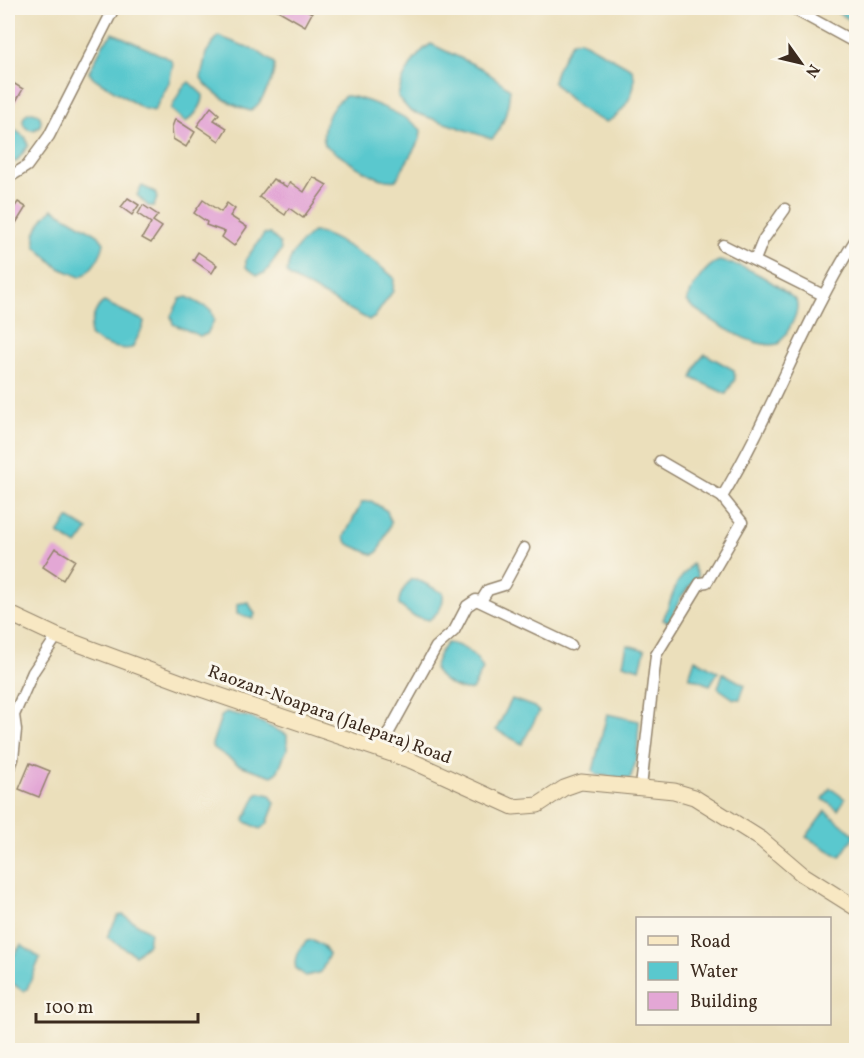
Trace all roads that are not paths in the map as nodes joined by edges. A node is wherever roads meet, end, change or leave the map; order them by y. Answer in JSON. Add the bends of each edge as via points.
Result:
{"nodes":[{"id":1,"x":114,"y":8,"type":"edge"},
{"id":2,"x":792,"y":8,"type":"edge"},
{"id":3,"x":856,"y":44,"type":"edge"},
{"id":4,"x":8,"y":178,"type":"edge"},
{"id":5,"x":785,"y":209,"type":"dead end"},
{"id":6,"x":856,"y":239,"type":"edge"},
{"id":7,"x":723,"y":245,"type":"dead end"},
{"id":8,"x":755,"y":260,"type":"junction"},
{"id":9,"x":823,"y":295,"type":"junction"},
{"id":10,"x":660,"y":461,"type":"dead end"},
{"id":11,"x":722,"y":497,"type":"junction"},
{"id":12,"x":524,"y":549,"type":"dead end"},
{"id":13,"x":481,"y":601,"type":"junction"},
{"id":14,"x":8,"y":613,"type":"edge"},
{"id":15,"x":57,"y":636,"type":"junction"},
{"id":16,"x":571,"y":645,"type":"dead end"},
{"id":17,"x":379,"y":750,"type":"junction"},
{"id":18,"x":8,"y":774,"type":"edge"},
{"id":19,"x":641,"y":787,"type":"junction"},
{"id":20,"x":856,"y":908,"type":"edge"},
{"id":21,"x":856,"y":1046,"type":"edge"},
{"id":22,"x":852,"y":1050,"type":"edge"}],
"edges":[{"from":1,"to":4,"type":"street","via":[[49,136],[27,166]]},
{"from":2,"to":3,"type":"street"},
{"from":5,"to":8,"type":"street","via":[[763,240]]},
{"from":6,"to":9,"type":"street"},
{"from":7,"to":8,"type":"street"},
{"from":8,"to":9,"type":"street"},
{"from":9,"to":11,"type":"street","via":[[747,456]]},
{"from":10,"to":11,"type":"street"},
{"from":11,"to":19,"type":"street","via":[[742,522],[707,582],[700,583],[656,655]]},
{"from":12,"to":13,"type":"street","via":[[504,585],[488,590]]},
{"from":13,"to":16,"type":"street"},
{"from":13,"to":17,"type":"street","via":[[467,606],[454,630],[436,647]]},
{"from":14,"to":15,"type":"main road","name":"Raozan-Noapara (Jalepara) Road"},
{"from":15,"to":17,"type":"main road","name":"Raozan-Noapara (Jalepara) Road"},
{"from":15,"to":18,"type":"street","via":[[33,672],[14,715],[16,730]]},
{"from":17,"to":19,"type":"main road","name":"Raozan-Noapara (Jalepara) Road","via":[[519,808],[538,805],[581,782]]},
{"from":19,"to":20,"type":"main road","name":"Raozan-Noapara (Jalepara) Road","via":[[674,791],[703,802]]},
{"from":21,"to":22,"type":"street"}]}
